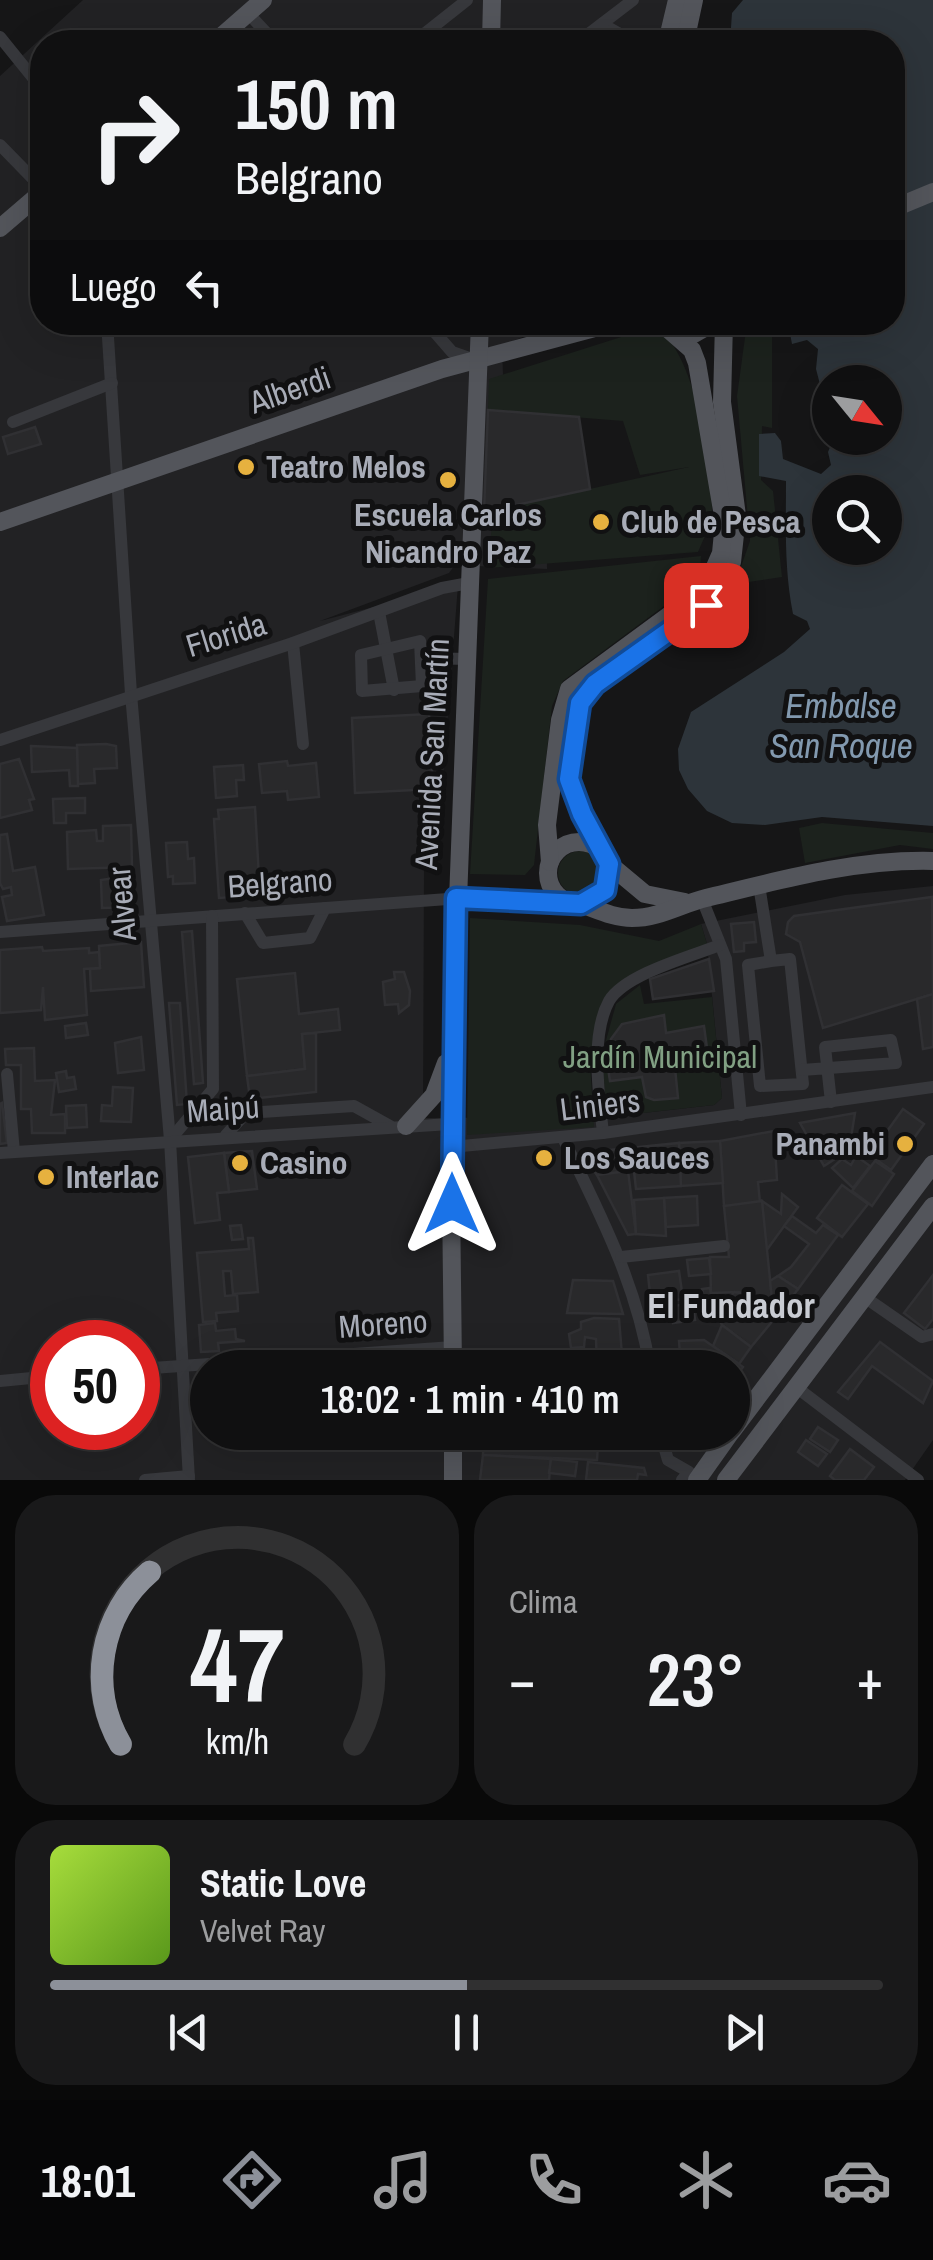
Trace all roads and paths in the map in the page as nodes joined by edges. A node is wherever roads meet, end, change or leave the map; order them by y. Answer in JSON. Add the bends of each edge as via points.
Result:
{"nodes":[{"id":1,"x":264,"y":0,"type":"edge"},
{"id":2,"x":467,"y":0,"type":"edge"},
{"id":3,"x":492,"y":0,"type":"edge"},
{"id":4,"x":633,"y":0,"type":"edge"},
{"id":5,"x":677,"y":0,"type":"edge"},
{"id":6,"x":694,"y":0,"type":"edge"},
{"id":7,"x":248,"y":13,"type":"junction"},
{"id":8,"x":602,"y":24,"type":"junction"},
{"id":9,"x":229,"y":30,"type":"edge"},
{"id":10,"x":263,"y":30,"type":"edge"},
{"id":11,"x":429,"y":30,"type":"edge"},
{"id":12,"x":491,"y":30,"type":"edge"},
{"id":13,"x":594,"y":30,"type":"edge"},
{"id":14,"x":613,"y":30,"type":"edge"},
{"id":15,"x":670,"y":30,"type":"edge"},
{"id":16,"x":688,"y":30,"type":"edge"},
{"id":17,"x":0,"y":37,"type":"edge"},
{"id":18,"x":30,"y":74,"type":"edge"},
{"id":19,"x":0,"y":145,"type":"edge"},
{"id":20,"x":30,"y":177,"type":"edge"},
{"id":21,"x":933,"y":192,"type":"edge"},
{"id":22,"x":30,"y":199,"type":"edge"},
{"id":23,"x":905,"y":204,"type":"edge"},
{"id":24,"x":4,"y":218,"type":"edge"},
{"id":25,"x":108,"y":335,"type":"edge"},
{"id":26,"x":437,"y":335,"type":"edge"},
{"id":27,"x":479,"y":335,"type":"edge"},
{"id":28,"x":566,"y":335,"type":"edge"},
{"id":29,"x":673,"y":335,"type":"edge"},
{"id":30,"x":724,"y":335,"type":"edge"},
{"id":31,"x":477,"y":360,"type":"junction"},
{"id":32,"x":112,"y":383,"type":"junction"},
{"id":33,"x":14,"y":422,"type":"dead end"},
{"id":34,"x":118,"y":482,"type":"junction"},
{"id":35,"x":0,"y":522,"type":"edge"},
{"id":36,"x":469,"y":582,"type":"junction"},
{"id":37,"x":378,"y":612,"type":"junction"},
{"id":38,"x":293,"y":643,"type":"junction"},
{"id":39,"x":386,"y":649,"type":"junction"},
{"id":40,"x":422,"y":658,"type":"junction"},
{"id":41,"x":468,"y":659,"type":"junction"},
{"id":42,"x":394,"y":690,"type":"junction"},
{"id":43,"x":132,"y":694,"type":"junction"},
{"id":44,"x":0,"y":740,"type":"edge"},
{"id":45,"x":303,"y":744,"type":"dead end"},
{"id":46,"x":605,"y":857,"type":"junction"},
{"id":47,"x":933,"y":861,"type":"edge"},
{"id":48,"x":550,"y":862,"type":"junction"},
{"id":49,"x":759,"y":886,"type":"junction"},
{"id":50,"x":456,"y":898,"type":"junction"},
{"id":51,"x":697,"y":901,"type":"junction"},
{"id":52,"x":573,"y":902,"type":"junction"},
{"id":53,"x":326,"y":908,"type":"junction"},
{"id":54,"x":245,"y":912,"type":"junction"},
{"id":55,"x":212,"y":916,"type":"junction"},
{"id":56,"x":152,"y":919,"type":"junction"},
{"id":57,"x":0,"y":932,"type":"edge"},
{"id":58,"x":720,"y":945,"type":"junction"},
{"id":59,"x":771,"y":961,"type":"junction"},
{"id":60,"x":453,"y":1044,"type":"junction"},
{"id":61,"x":827,"y":1068,"type":"junction"},
{"id":62,"x":802,"y":1070,"type":"junction"},
{"id":63,"x":7,"y":1074,"type":"dead end"},
{"id":64,"x":930,"y":1089,"type":"edge"},
{"id":65,"x":830,"y":1102,"type":"junction"},
{"id":66,"x":741,"y":1115,"type":"junction"},
{"id":67,"x":450,"y":1124,"type":"junction"},
{"id":68,"x":399,"y":1127,"type":"junction"},
{"id":69,"x":602,"y":1133,"type":"junction"},
{"id":70,"x":226,"y":1136,"type":"junction"},
{"id":71,"x":563,"y":1138,"type":"junction"},
{"id":72,"x":170,"y":1140,"type":"junction"},
{"id":73,"x":451,"y":1147,"type":"junction"},
{"id":74,"x":7,"y":1152,"type":"edge"},
{"id":75,"x":933,"y":1164,"type":"edge"},
{"id":76,"x":908,"y":1197,"type":"junction"},
{"id":77,"x":931,"y":1211,"type":"edge"},
{"id":78,"x":724,"y":1246,"type":"dead end"},
{"id":79,"x":620,"y":1257,"type":"junction"},
{"id":80,"x":844,"y":1282,"type":"junction"},
{"id":81,"x":863,"y":1296,"type":"junction"},
{"id":82,"x":933,"y":1334,"type":"edge"},
{"id":83,"x":452,"y":1347,"type":"junction"},
{"id":84,"x":452,"y":1350,"type":"edge"},
{"id":85,"x":645,"y":1350,"type":"edge"},
{"id":86,"x":182,"y":1366,"type":"junction"},
{"id":87,"x":160,"y":1368,"type":"edge"},
{"id":88,"x":30,"y":1378,"type":"edge"},
{"id":89,"x":0,"y":1381,"type":"edge"},
{"id":90,"x":796,"y":1388,"type":"junction"},
{"id":91,"x":750,"y":1405,"type":"edge"},
{"id":92,"x":453,"y":1450,"type":"edge"},
{"id":93,"x":663,"y":1450,"type":"edge"},
{"id":94,"x":708,"y":1450,"type":"edge"},
{"id":95,"x":715,"y":1450,"type":"edge"},
{"id":96,"x":726,"y":1450,"type":"edge"},
{"id":97,"x":689,"y":1477,"type":"edge"},
{"id":98,"x":189,"y":1478,"type":"edge"},
{"id":99,"x":145,"y":1480,"type":"edge"},
{"id":100,"x":453,"y":1480,"type":"edge"},
{"id":101,"x":710,"y":1480,"type":"edge"},
{"id":102,"x":726,"y":1480,"type":"edge"},
{"id":103,"x":918,"y":1480,"type":"edge"}],
"edges":[{"from":1,"to":7,"type":"main road"},
{"from":2,"to":11,"type":"street"},
{"from":3,"to":12,"type":"main road"},
{"from":4,"to":8,"type":"street"},
{"from":5,"to":15,"type":"main road"},
{"from":6,"to":16,"type":"main road"},
{"from":7,"to":9,"type":"main road"},
{"from":7,"to":10,"type":"street"},
{"from":8,"to":13,"type":"street"},
{"from":8,"to":14,"type":"street"},
{"from":17,"to":18,"type":"street"},
{"from":19,"to":20,"type":"street"},
{"from":21,"to":23,"type":"main road"},
{"from":22,"to":24,"type":"main road"},
{"from":25,"to":32,"type":"street","name":"Alvear"},
{"from":26,"to":31,"type":"street","via":[[452,352]]},
{"from":27,"to":31,"type":"main road","name":"Avenida San Martín"},
{"from":28,"to":31,"type":"main road","name":"Alberdi"},
{"from":29,"to":48,"type":"main road","via":[[698,363],[721,504],[721,553],[694,597],[570,689],[546,825]]},
{"from":30,"to":46,"type":"main road","via":[[722,402],[737,516],[732,562],[706,605],[595,684],[580,703],[569,779]]},
{"from":31,"to":34,"type":"main road","name":"Alberdi"},
{"from":31,"to":36,"type":"main road","name":"Avenida San Martín"},
{"from":32,"to":33,"type":"street"},
{"from":32,"to":34,"type":"street","name":"Alvear"},
{"from":34,"to":35,"type":"main road","name":"Alberdi"},
{"from":34,"to":43,"type":"street","name":"Alvear"},
{"from":36,"to":37,"type":"street","name":"Florida"},
{"from":36,"to":41,"type":"main road","name":"Avenida San Martín"},
{"from":37,"to":38,"type":"street","name":"Florida"},
{"from":37,"to":39,"type":"street"},
{"from":38,"to":43,"type":"street","name":"Florida"},
{"from":38,"to":45,"type":"street"},
{"from":39,"to":40,"type":"street","via":[[418,640]]},
{"from":39,"to":42,"type":"street"},
{"from":39,"to":42,"type":"street","via":[[360,656],[360,688]]},
{"from":40,"to":41,"type":"street"},
{"from":40,"to":42,"type":"street","via":[[422,686]]},
{"from":41,"to":50,"type":"main road","name":"Avenida San Martín"},
{"from":43,"to":44,"type":"street","name":"Florida"},
{"from":43,"to":56,"type":"street","name":"Alvear"},
{"from":46,"to":48,"type":"main road","via":[[572,842]]},
{"from":46,"to":51,"type":"main road","via":[[645,894]]},
{"from":46,"to":52,"type":"main road","via":[[605,890]]},
{"from":47,"to":49,"type":"main road","via":[[893,860]]},
{"from":48,"to":52,"type":"main road","via":[[552,888]]},
{"from":49,"to":51,"type":"main road"},
{"from":49,"to":59,"type":"street"},
{"from":50,"to":52,"type":"street","name":"Belgrano"},
{"from":50,"to":53,"type":"street","name":"Belgrano"},
{"from":50,"to":60,"type":"main road","name":"Avenida San Martín"},
{"from":51,"to":52,"type":"main road","via":[[636,918]]},
{"from":51,"to":58,"type":"street"},
{"from":53,"to":54,"type":"street","name":"Belgrano"},
{"from":53,"to":54,"type":"street","via":[[310,938],[263,943]]},
{"from":54,"to":55,"type":"street","name":"Belgrano"},
{"from":55,"to":56,"type":"street","name":"Belgrano"},
{"from":55,"to":72,"type":"street","via":[[213,1089]]},
{"from":56,"to":57,"type":"street","name":"Belgrano"},
{"from":56,"to":72,"type":"street","name":"Alvear"},
{"from":58,"to":66,"type":"street"},
{"from":58,"to":69,"type":"street","via":[[639,976],[610,1000],[596,1058]]},
{"from":59,"to":62,"type":"street","via":[[790,960]]},
{"from":59,"to":62,"type":"street","via":[[748,965],[760,1086],[803,1084]]},
{"from":60,"to":67,"type":"main road","name":"Avenida San Martín"},
{"from":60,"to":68,"type":"main road","via":[[434,1095]]},
{"from":61,"to":61,"type":"street","via":[[826,1047],[891,1040],[896,1063]]},
{"from":61,"to":62,"type":"street"},
{"from":61,"to":65,"type":"street"},
{"from":63,"to":74,"type":"street"},
{"from":64,"to":65,"type":"street","name":"Liniers"},
{"from":65,"to":66,"type":"street","name":"Liniers"},
{"from":66,"to":69,"type":"street","name":"Liniers"},
{"from":67,"to":68,"type":"street","name":"Maipú"},
{"from":67,"to":73,"type":"main road","name":"Avenida San Martín"},
{"from":68,"to":70,"type":"street","name":"Maipú"},
{"from":68,"to":70,"type":"street","via":[[354,1106],[246,1113]]},
{"from":69,"to":71,"type":"street","name":"Liniers"},
{"from":70,"to":72,"type":"street","name":"Maipú"},
{"from":71,"to":73,"type":"street","name":"Liniers"},
{"from":71,"to":79,"type":"street"},
{"from":72,"to":74,"type":"street","name":"Maipú"},
{"from":72,"to":86,"type":"street","name":"Alvear"},
{"from":73,"to":83,"type":"main road","name":"Avenida San Martín"},
{"from":75,"to":76,"type":"main road"},
{"from":76,"to":77,"type":"street"},
{"from":76,"to":80,"type":"main road"},
{"from":77,"to":81,"type":"main road"},
{"from":78,"to":79,"type":"street"},
{"from":79,"to":85,"type":"street"},
{"from":80,"to":90,"type":"main road","via":[[832,1318],[790,1372]]},
{"from":80,"to":91,"type":"main road"},
{"from":81,"to":82,"type":"street","via":[[922,1337]]},
{"from":81,"to":90,"type":"main road"},
{"from":83,"to":84,"type":"main road","name":"Avenida San Martín"},
{"from":83,"to":86,"type":"street","name":"Moreno"},
{"from":86,"to":87,"type":"street","name":"Moreno"},
{"from":86,"to":98,"type":"street","name":"Alvear"},
{"from":88,"to":89,"type":"street"},
{"from":90,"to":102,"type":"main road"},
{"from":90,"to":103,"type":"street"},
{"from":92,"to":100,"type":"main road"},
{"from":93,"to":97,"type":"street"},
{"from":94,"to":97,"type":"main road"},
{"from":95,"to":97,"type":"main road"},
{"from":96,"to":101,"type":"main road"},
{"from":98,"to":99,"type":"street"}]}
